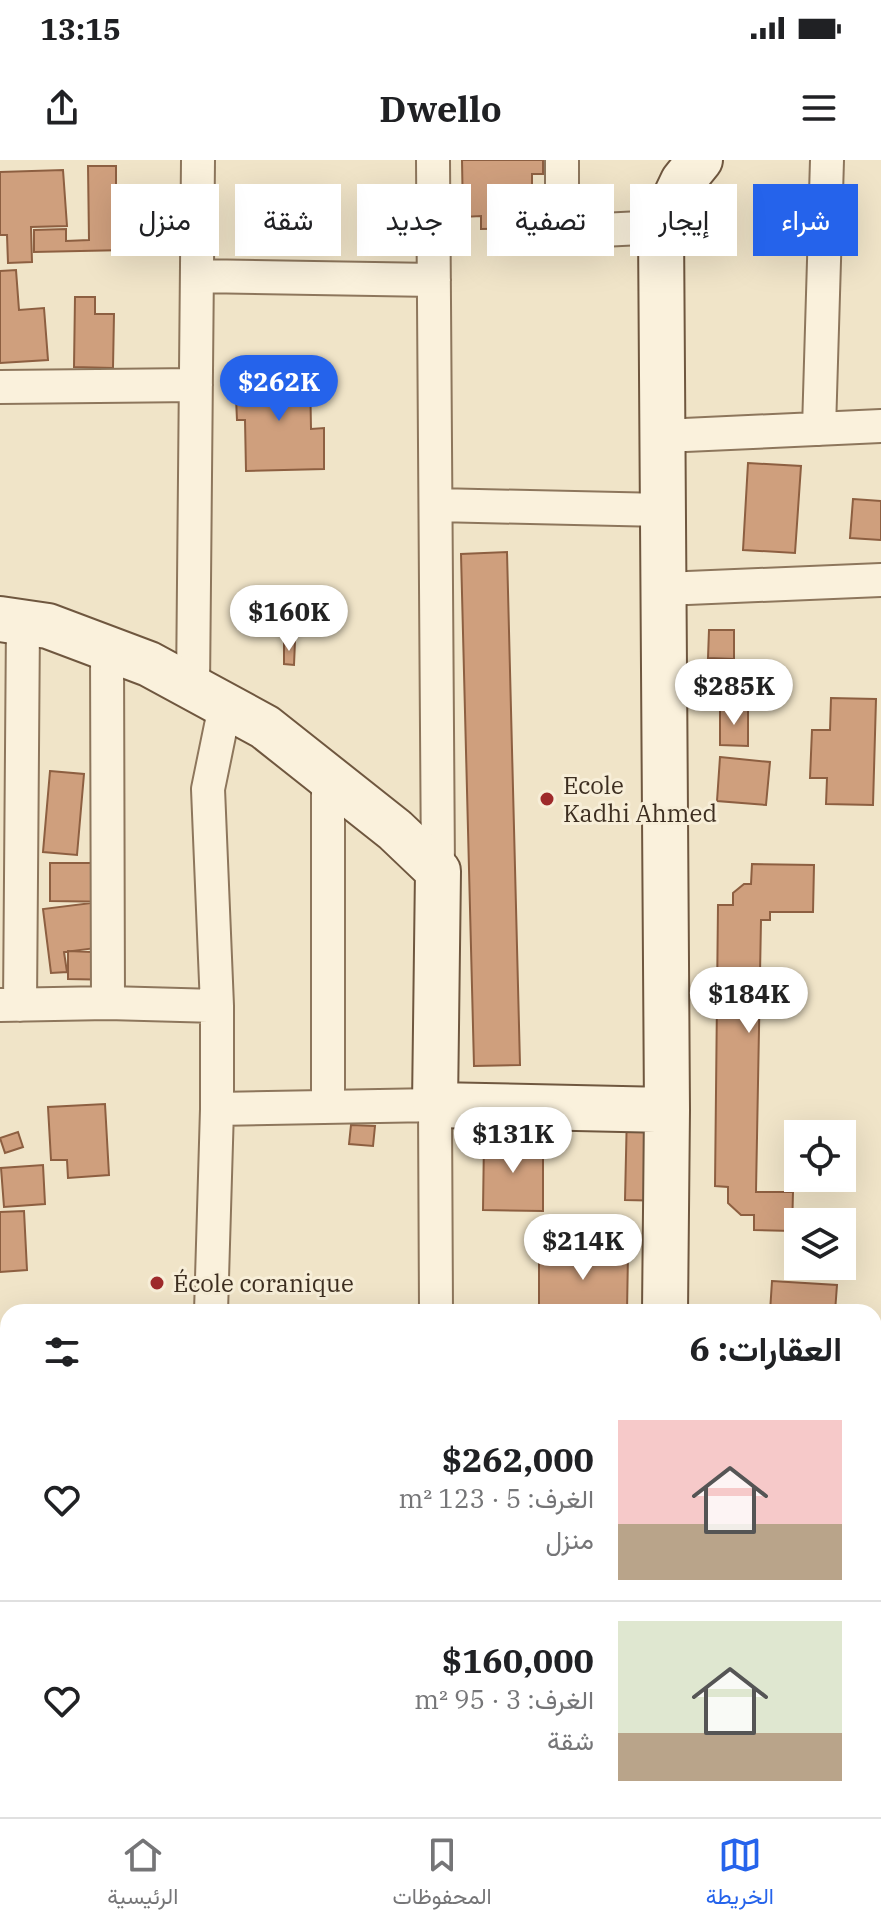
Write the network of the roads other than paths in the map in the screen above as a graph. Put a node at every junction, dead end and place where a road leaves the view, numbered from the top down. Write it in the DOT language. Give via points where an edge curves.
graph roads {
  1 [pos="198,160"];
  2 [pos="433,160"];
  3 [pos="562,160"];
  4 [pos="700,160"];
  5 [pos="827,160"];
  6 [pos="682,184"];
  7 [pos="630,229"];
  8 [pos="661,256"];
  9 [pos="197,276"];
  10 [pos="434,280"];
  11 [pos="196,385"];
  12 [pos="0,387"];
  13 [pos="881,426"];
  14 [pos="819,429"];
  15 [pos="663,436"];
  16 [pos="436,505"];
  17 [pos="663,510"];
  18 [pos="881,580"];
  19 [pos="664,589"];
  20 [pos="11,621"];
  21 [pos="107,648"];
  22 [pos="209,697"];
  23 [pos="328,777"];
  24 [pos="438,871"];
  25 [pos="108,1003"];
  26 [pos="10,1005"];
  27 [pos="217,1006"];
  28 [pos="435,1105"];
  29 [pos="328,1107"];
  30 [pos="217,1109"];
  31 [pos="667,1110"];
  32 [pos="211,1304"];
  33 [pos="436,1304"];
  34 [pos="665,1304"];
  1 -- 9 [label="street"];
  2 -- 10 [label="street"];
  3 -- 7 [label="street" via="562,232"];
  4 -- 6 [label="main road"];
  5 -- 14 [label="street"];
  8 -- 15 [label="main road"];
  9 -- 10 [label="street"];
  9 -- 11 [label="street"];
  10 -- 16 [label="street"];
  11 -- 12 [label="street"];
  11 -- 22 [label="street"];
  13 -- 14 [label="street"];
  14 -- 15 [label="street"];
  15 -- 17 [label="main road"];
  16 -- 17 [label="street"];
  16 -- 24 [label="street"];
  17 -- 19 [label="main road"];
  18 -- 19 [label="street"];
  19 -- 31 [label="main road"];
  20 -- 21 [label="main road" via="48,626"];
  20 -- 26 [label="street"];
  21 -- 22 [label="main road"];
  21 -- 25 [label="street"];
  22 -- 23 [label="main road" via="265,727"];
  22 -- 27 [label="street"];
  23 -- 24 [label="main road"];
  23 -- 29 [label="street"];
  24 -- 28 [label="main road"];
  25 -- 26 [label="street"];
  25 -- 27 [label="street"];
  27 -- 30 [label="street"];
  28 -- 29 [label="street"];
  28 -- 31 [label="main road"];
  28 -- 33 [label="street"];
  29 -- 30 [label="street"];
  30 -- 32 [label="street"];
  31 -- 34 [label="main road"];
}
